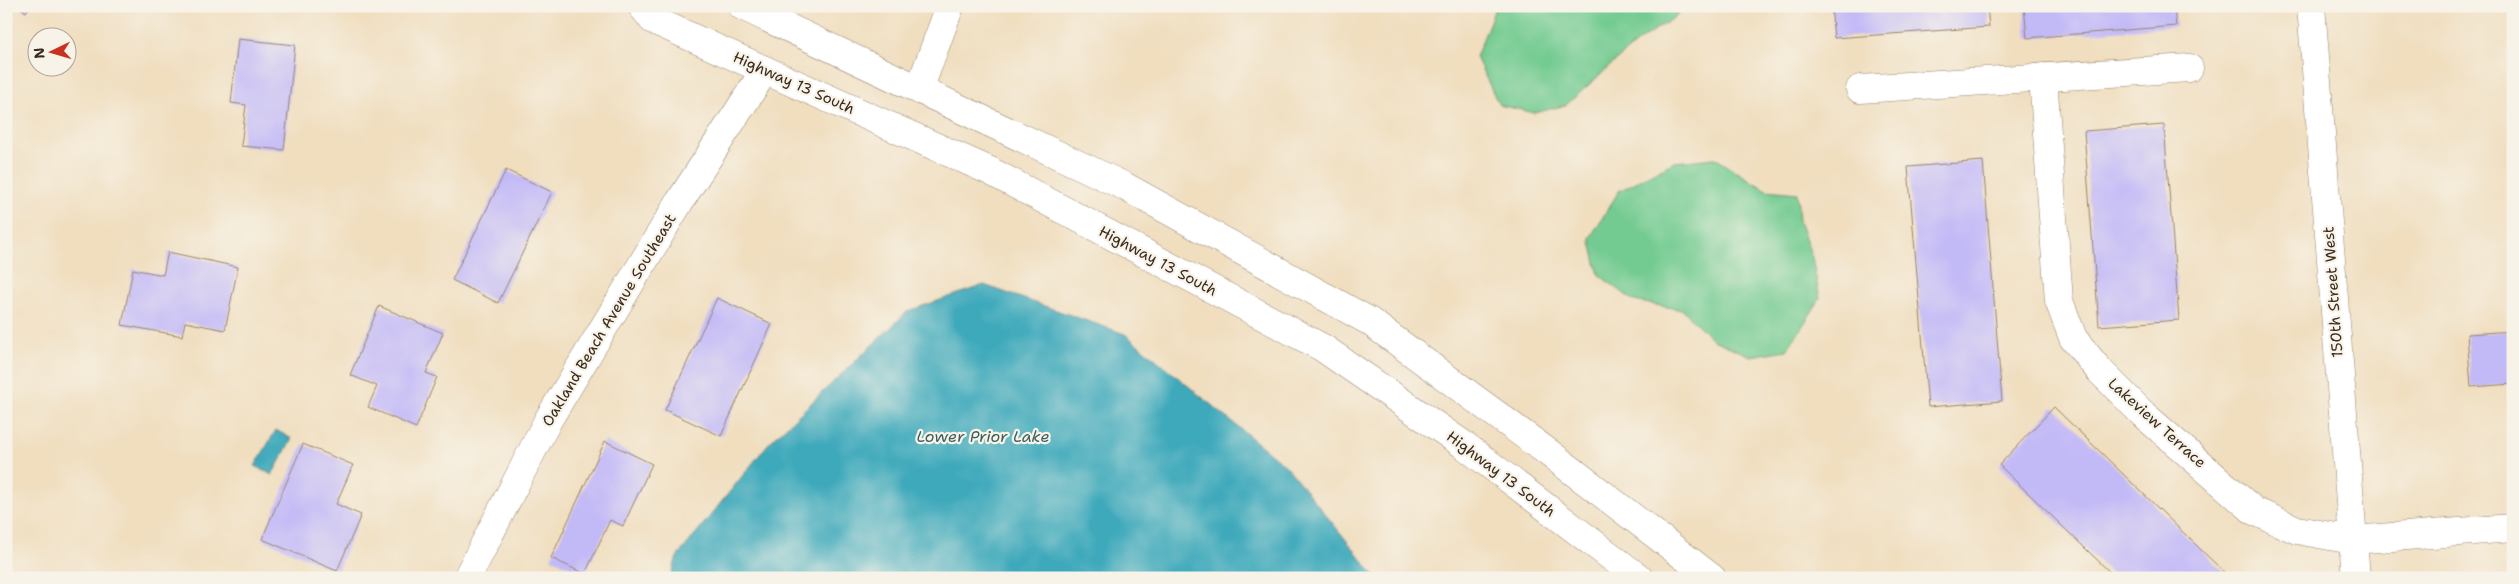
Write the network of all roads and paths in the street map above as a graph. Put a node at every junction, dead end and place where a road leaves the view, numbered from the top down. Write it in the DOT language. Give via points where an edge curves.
graph roads {
  1 [pos="642,6"];
  2 [pos="742,6"];
  3 [pos="950,6"];
  4 [pos="2311,6"];
  5 [pos="2189,68"];
  6 [pos="765,70"];
  7 [pos="2043,76"];
  8 [pos="1860,89"];
  9 [pos="919,90"];
  10 [pos="2513,528"];
  11 [pos="2352,540"];
  12 [pos="467,578"];
  13 [pos="1639,578"];
  14 [pos="1712,578"];
  15 [pos="2356,578"];
  1 -- 6 [label="street, Highway 13 South" via="653,20"];
  2 -- 9 [label="street"];
  3 -- 9 [label="street"];
  4 -- 11 [label="street, 150th Street West"];
  5 -- 7 [label="street"];
  6 -- 12 [label="street, Oakland Beach Avenue Southeast" via="680,201 548,420"];
  6 -- 13 [label="street, Highway 13 South" via="990,171 1323,348 1464,445"];
  7 -- 8 [label="street"];
  7 -- 11 [label="street, Lakeview Terrace" via="2059,302 2073,338 2099,370 2144,415 2254,511 2297,530"];
  9 -- 14 [label="street" via="1124,186 1369,321"];
  10 -- 11 [label="street, Lakeview Terrace"];
  11 -- 15 [label="street, 150th Street West"];
}
